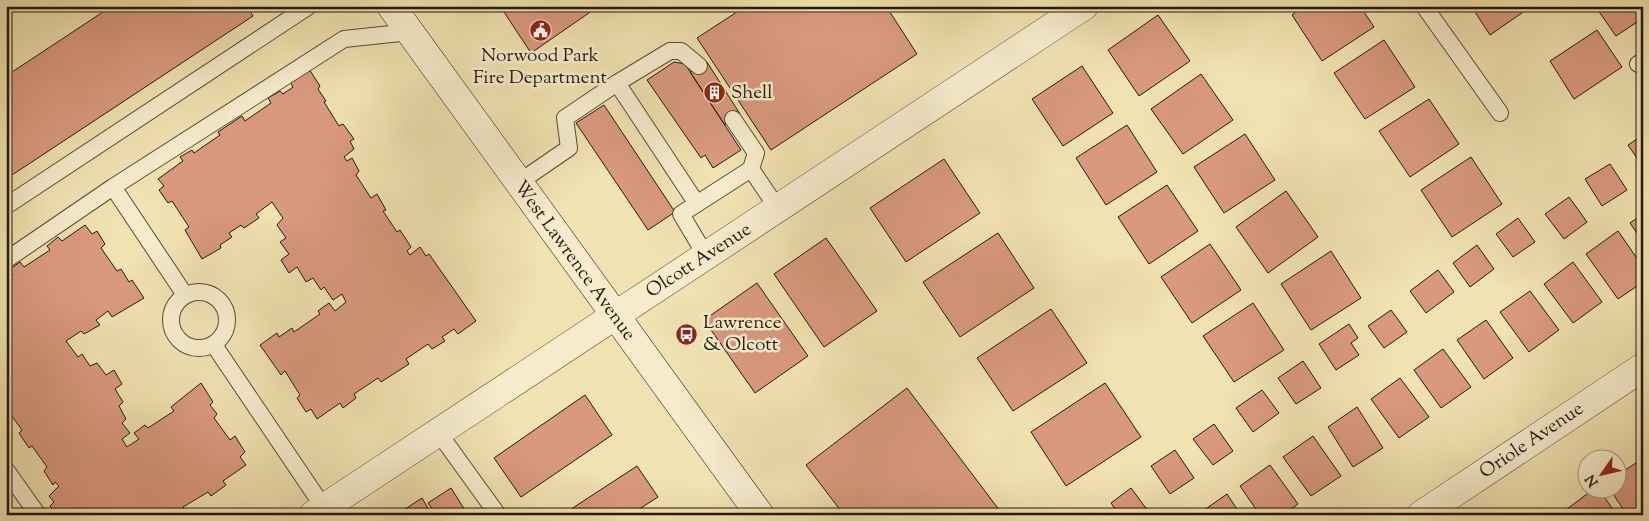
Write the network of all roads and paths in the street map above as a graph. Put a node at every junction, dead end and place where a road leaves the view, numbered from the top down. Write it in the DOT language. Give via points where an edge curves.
graph roads {
  1 [pos="309,6"];
  2 [pos="391,6"];
  3 [pos="1084,6"];
  4 [pos="1424,6"];
  5 [pos="410,32"];
  6 [pos="700,66"];
  7 [pos="617,83"];
  8 [pos="1500,113"];
  9 [pos="733,119"];
  10 [pos="751,169"];
  11 [pos="518,183"];
  12 [pos="113,187"];
  13 [pos="697,204"];
  14 [pos="6,206"];
  15 [pos="778,209"];
  16 [pos="706,256"];
  17 [pos="6,260"];
  18 [pos="185,295"];
  19 [pos="614,316"];
  20 [pos="214,344"];
  21 [pos="1643,367"];
  22 [pos="438,432"];
  23 [pos="6,470"];
  24 [pos="318,511"];
  25 [pos="38,515"];
  26 [pos="498,515"];
  27 [pos="760,515"];
  28 [pos="1421,515"];
  1 -- 14 [label="lane"];
  2 -- 5 [label="street, West Lawrence Avenue"];
  3 -- 15 [label="street, Olcott Avenue"];
  4 -- 8 [label="lane"];
  5 -- 11 [label="street, West Lawrence Avenue"];
  5 -- 12 [label="lane" via="344,38"];
  6 -- 7 [label="lane" via="681,51 670,51"];
  7 -- 11 [label="lane" via="565,118 568,148"];
  7 -- 13 [label="lane"];
  9 -- 10 [label="lane" via="756,153"];
  10 -- 13 [label="lane"];
  10 -- 15 [label="lane"];
  11 -- 19 [label="street, West Lawrence Avenue"];
  12 -- 17 [label="lane"];
  12 -- 18 [label="lane"];
  13 -- 16 [label="lane" via="681,214"];
  15 -- 16 [label="street, Olcott Avenue"];
  16 -- 19 [label="street, Olcott Avenue"];
  18 -- 20 [label="lane" via="204,292 213,295 226,310 226,330"];
  18 -- 20 [label="lane" via="178,301 170,318 174,335 180,342 197,349"];
  19 -- 22 [label="street, Olcott Avenue"];
  19 -- 27 [label="street, West Lawrence Avenue"];
  20 -- 24 [label="lane"];
  21 -- 28 [label="street, Oriole Avenue"];
  22 -- 24 [label="street, Olcott Avenue"];
  22 -- 26 [label="lane"];
  23 -- 25 [label="lane"];
}
